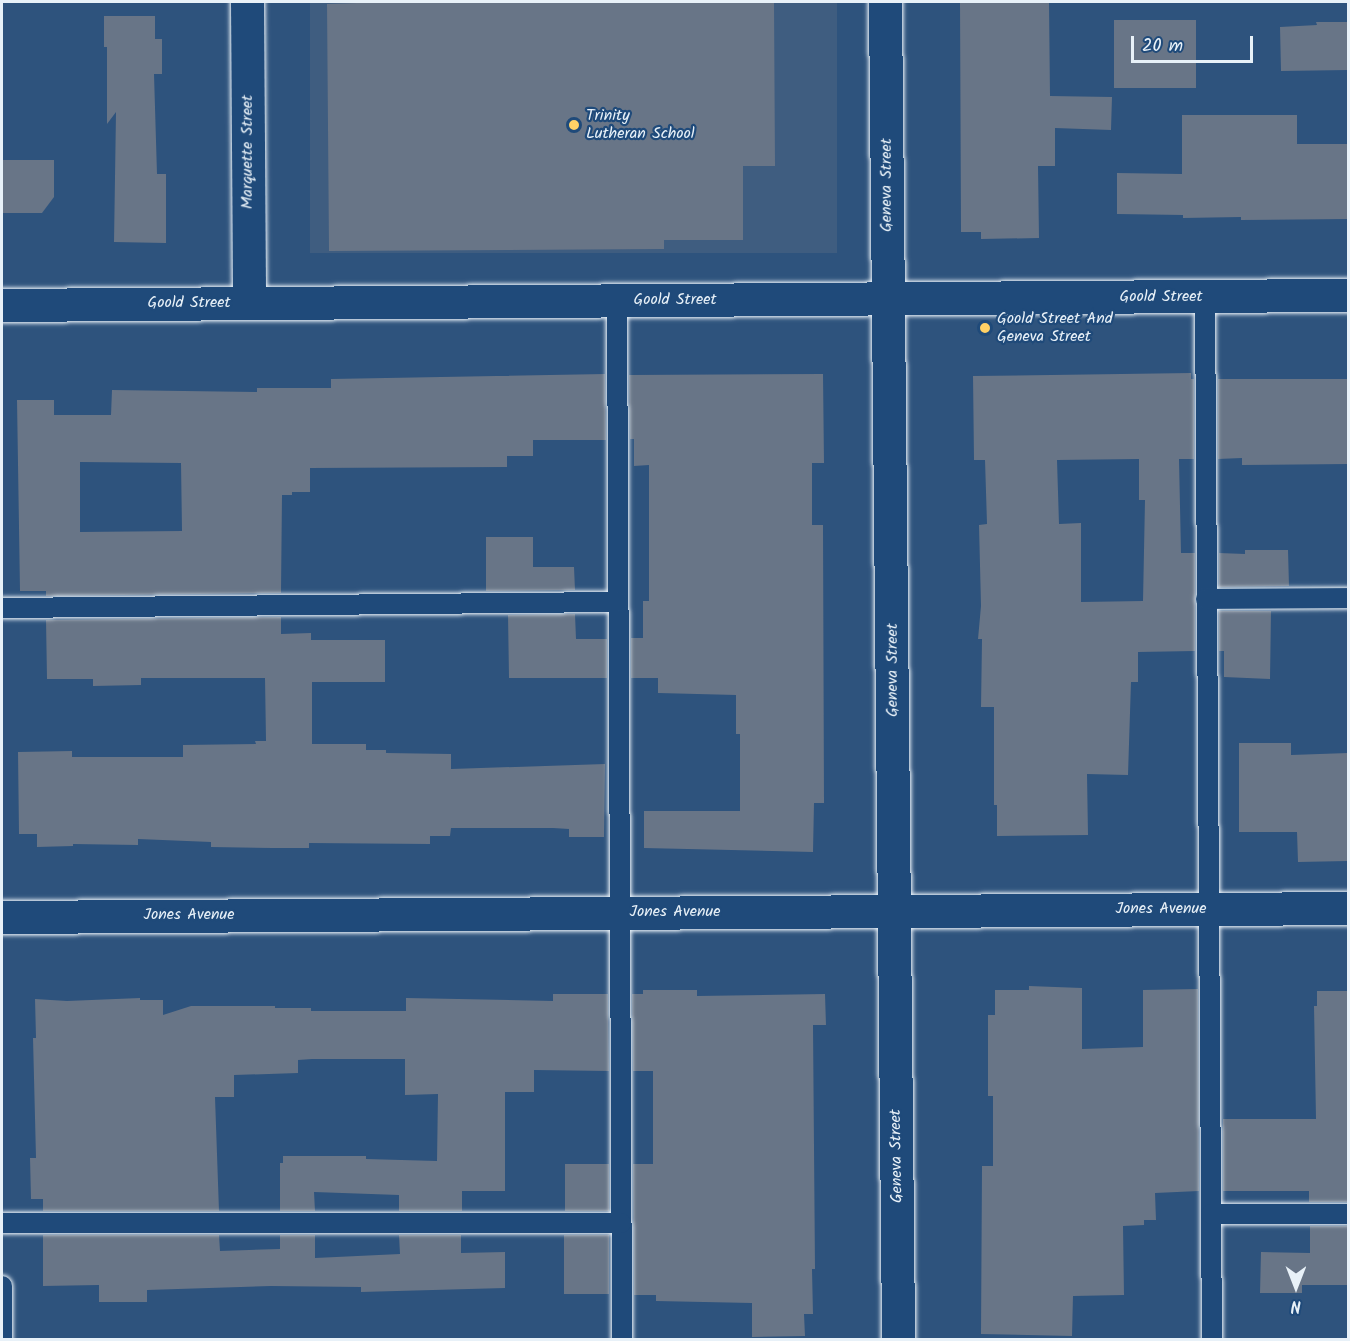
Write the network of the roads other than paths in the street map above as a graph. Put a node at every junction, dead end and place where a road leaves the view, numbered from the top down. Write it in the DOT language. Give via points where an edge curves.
graph roads {
  1 [pos="247,2"];
  2 [pos="885,2"];
  3 [pos="1348,295"];
  4 [pos="1205,296"];
  5 [pos="890,298"];
  6 [pos="616,300"];
  7 [pos="249,303"];
  8 [pos="2,304"];
  9 [pos="1348,598"];
  10 [pos="1206,599"];
  11 [pos="618,602"];
  12 [pos="2,608"];
  13 [pos="1348,908"];
  14 [pos="1208,909"];
  15 [pos="895,911"];
  16 [pos="621,913"];
  17 [pos="2,917"];
  18 [pos="1211,1214"];
  19 [pos="1348,1214"];
  20 [pos="2,1223"];
  21 [pos="621,1223"];
  22 [pos="2,1286"];
  23 [pos="2,1340"];
  24 [pos="622,1340"];
  25 [pos="898,1340"];
  26 [pos="1212,1340"];
  1 -- 7 [label="street, Marquette Street"];
  2 -- 5 [label="street, Geneva Street"];
  3 -- 4 [label="street, Goold Street"];
  4 -- 5 [label="street, Goold Street"];
  4 -- 10 [label="lane"];
  5 -- 6 [label="street, Goold Street"];
  5 -- 15 [label="street, Geneva Street"];
  6 -- 7 [label="street, Goold Street"];
  6 -- 11 [label="lane"];
  7 -- 8 [label="street, Goold Street"];
  9 -- 10 [label="lane"];
  10 -- 14 [label="lane"];
  11 -- 12 [label="lane"];
  11 -- 16 [label="lane"];
  13 -- 14 [label="street, Jones Avenue"];
  14 -- 15 [label="street, Jones Avenue"];
  14 -- 18 [label="lane"];
  15 -- 16 [label="street, Jones Avenue"];
  15 -- 25 [label="street, Geneva Street"];
  16 -- 17 [label="street, Jones Avenue"];
  16 -- 21 [label="lane"];
  18 -- 19 [label="lane"];
  18 -- 26 [label="lane"];
  20 -- 21 [label="lane"];
  21 -- 24 [label="lane"];
  22 -- 23 [label="lane"];
}
